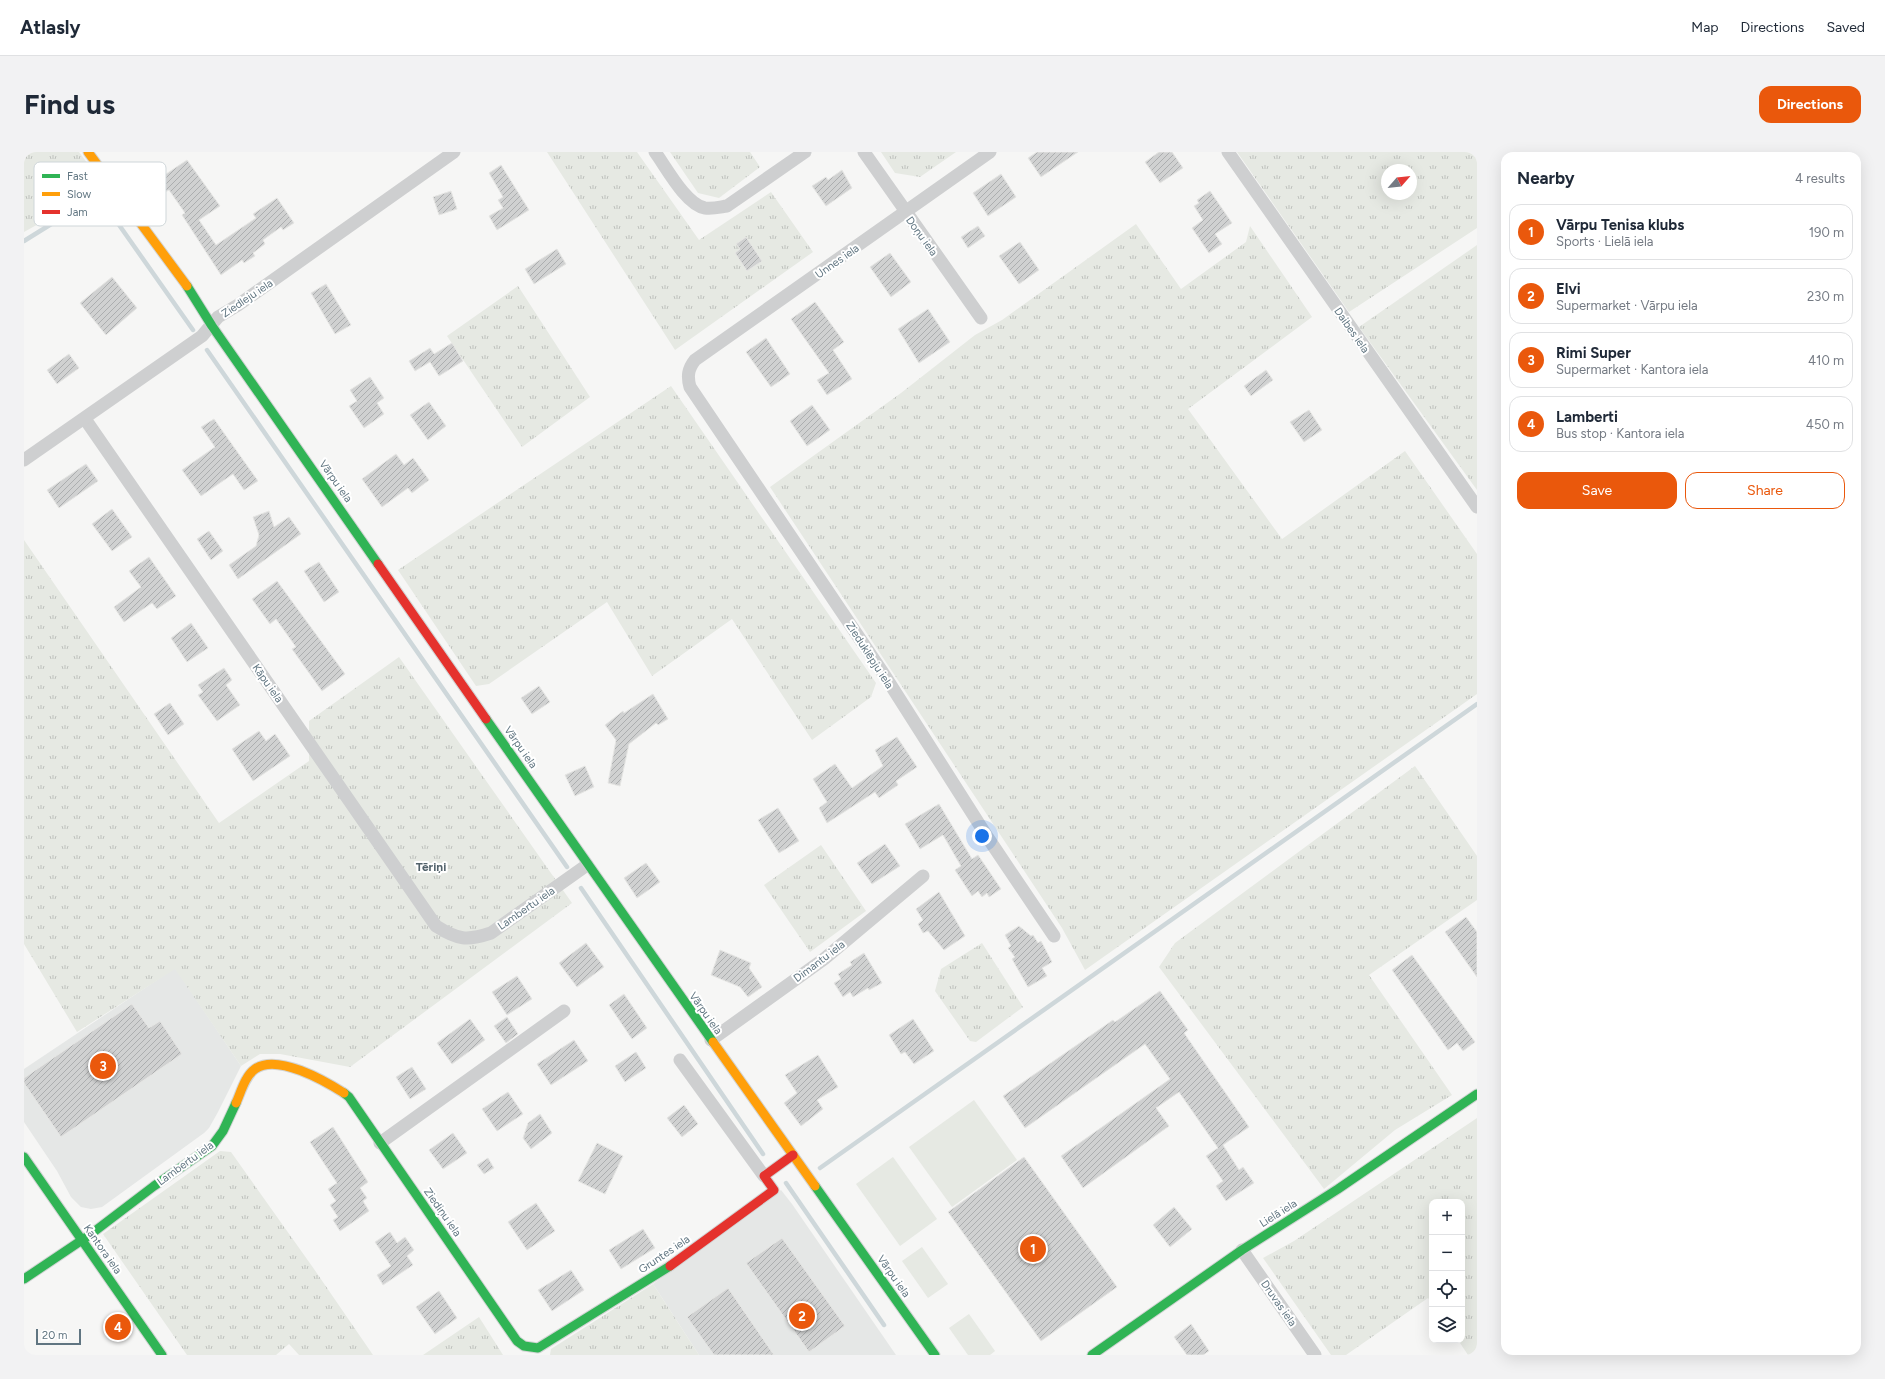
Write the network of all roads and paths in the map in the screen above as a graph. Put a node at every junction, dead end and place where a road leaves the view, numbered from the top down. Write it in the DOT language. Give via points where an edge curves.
graph roads {
  1 [pos="88,152"];
  2 [pos="454,152"];
  3 [pos="655,152"];
  4 [pos="805,152"];
  5 [pos="864,152"];
  6 [pos="990,152"];
  7 [pos="1228,152"];
  8 [pos="96,162"];
  9 [pos="905,213"];
  10 [pos="144,226"];
  11 [pos="981,318"];
  12 [pos="212,326"];
  13 [pos="688,373"];
  14 [pos="85,419"];
  15 [pos="24,460"];
  16 [pos="1477,507"];
  17 [pos="587,865"];
  18 [pos="923,876"];
  19 [pos="1054,936"];
  20 [pos="460,938"];
  21 [pos="564,1011"];
  22 [pos="710,1040"];
  23 [pos="680,1060"];
  24 [pos="1477,1094"];
  25 [pos="349,1097"];
  26 [pos="380,1143"];
  27 [pos="793,1155"];
  28 [pos="24,1157"];
  29 [pos="764,1176"];
  30 [pos="82,1240"];
  31 [pos="1242,1250"];
  32 [pos="24,1279"];
  33 [pos="517,1341"];
  34 [pos="540,1352"];
  35 [pos="162,1355"];
  36 [pos="935,1355"];
  37 [pos="1092,1355"];
  38 [pos="1315,1355"];
  1 -- 8 [label="street, Vārpu iela"];
  2 -- 12 [label="street, Ziedleju iela" via="238,306 218,317"];
  3 -- 4 [label="street" via="685,195 704,208 727,206"];
  5 -- 9 [label="street, Doņu iela"];
  6 -- 9 [label="street, Unnes iela"];
  7 -- 16 [label="street, Daibes iela"];
  9 -- 11 [label="street, Doņu iela"];
  9 -- 13 [label="street, Unnes iela" via="695,360"];
  10 -- 12 [label="street, Vārpu iela" via="181,276"];
  12 -- 14 [label="street, Ziedleju iela" via="202,336"];
  12 -- 17 [label="street, Vārpu iela"];
  13 -- 19 [label="street, Zieduklēpju iela" via="690,387 885,676"];
  14 -- 15 [label="street, Ziedleju iela"];
  14 -- 20 [label="street, Kāpu iela" via="436,926"];
  17 -- 20 [label="street, Lambertu iela" via="491,933 473,939"];
  17 -- 22 [label="street, Vārpu iela"];
  18 -- 22 [label="street, Dimantu iela" via="824,958"];
  21 -- 26 [label="street"];
  22 -- 27 [label="street, Vārpu iela"];
  23 -- 29 [label="street"];
  24 -- 31 [label="street, Lielā iela" via="1338,1189"];
  25 -- 26 [label="street, Ziediņu iela"];
  25 -- 30 [label="street, Lambertu iela" via="307,1072 271,1064 256,1068 248,1076 223,1131 212,1146"];
  26 -- 33 [label="street, Ziediņu iela"];
  27 -- 29 [label="street"];
  27 -- 36 [label="street, Vārpu iela"];
  28 -- 30 [label="street, Kantora iela"];
  29 -- 34 [label="street, Gruntes iela" via="774,1190 678,1261"];
  30 -- 32 [label="street, Lambertu iela"];
  30 -- 35 [label="street, Kantora iela"];
  31 -- 37 [label="street, Lielā iela"];
  31 -- 38 [label="street, Druvas iela"];
  33 -- 34 [label="street, Gruntes iela"];
}
